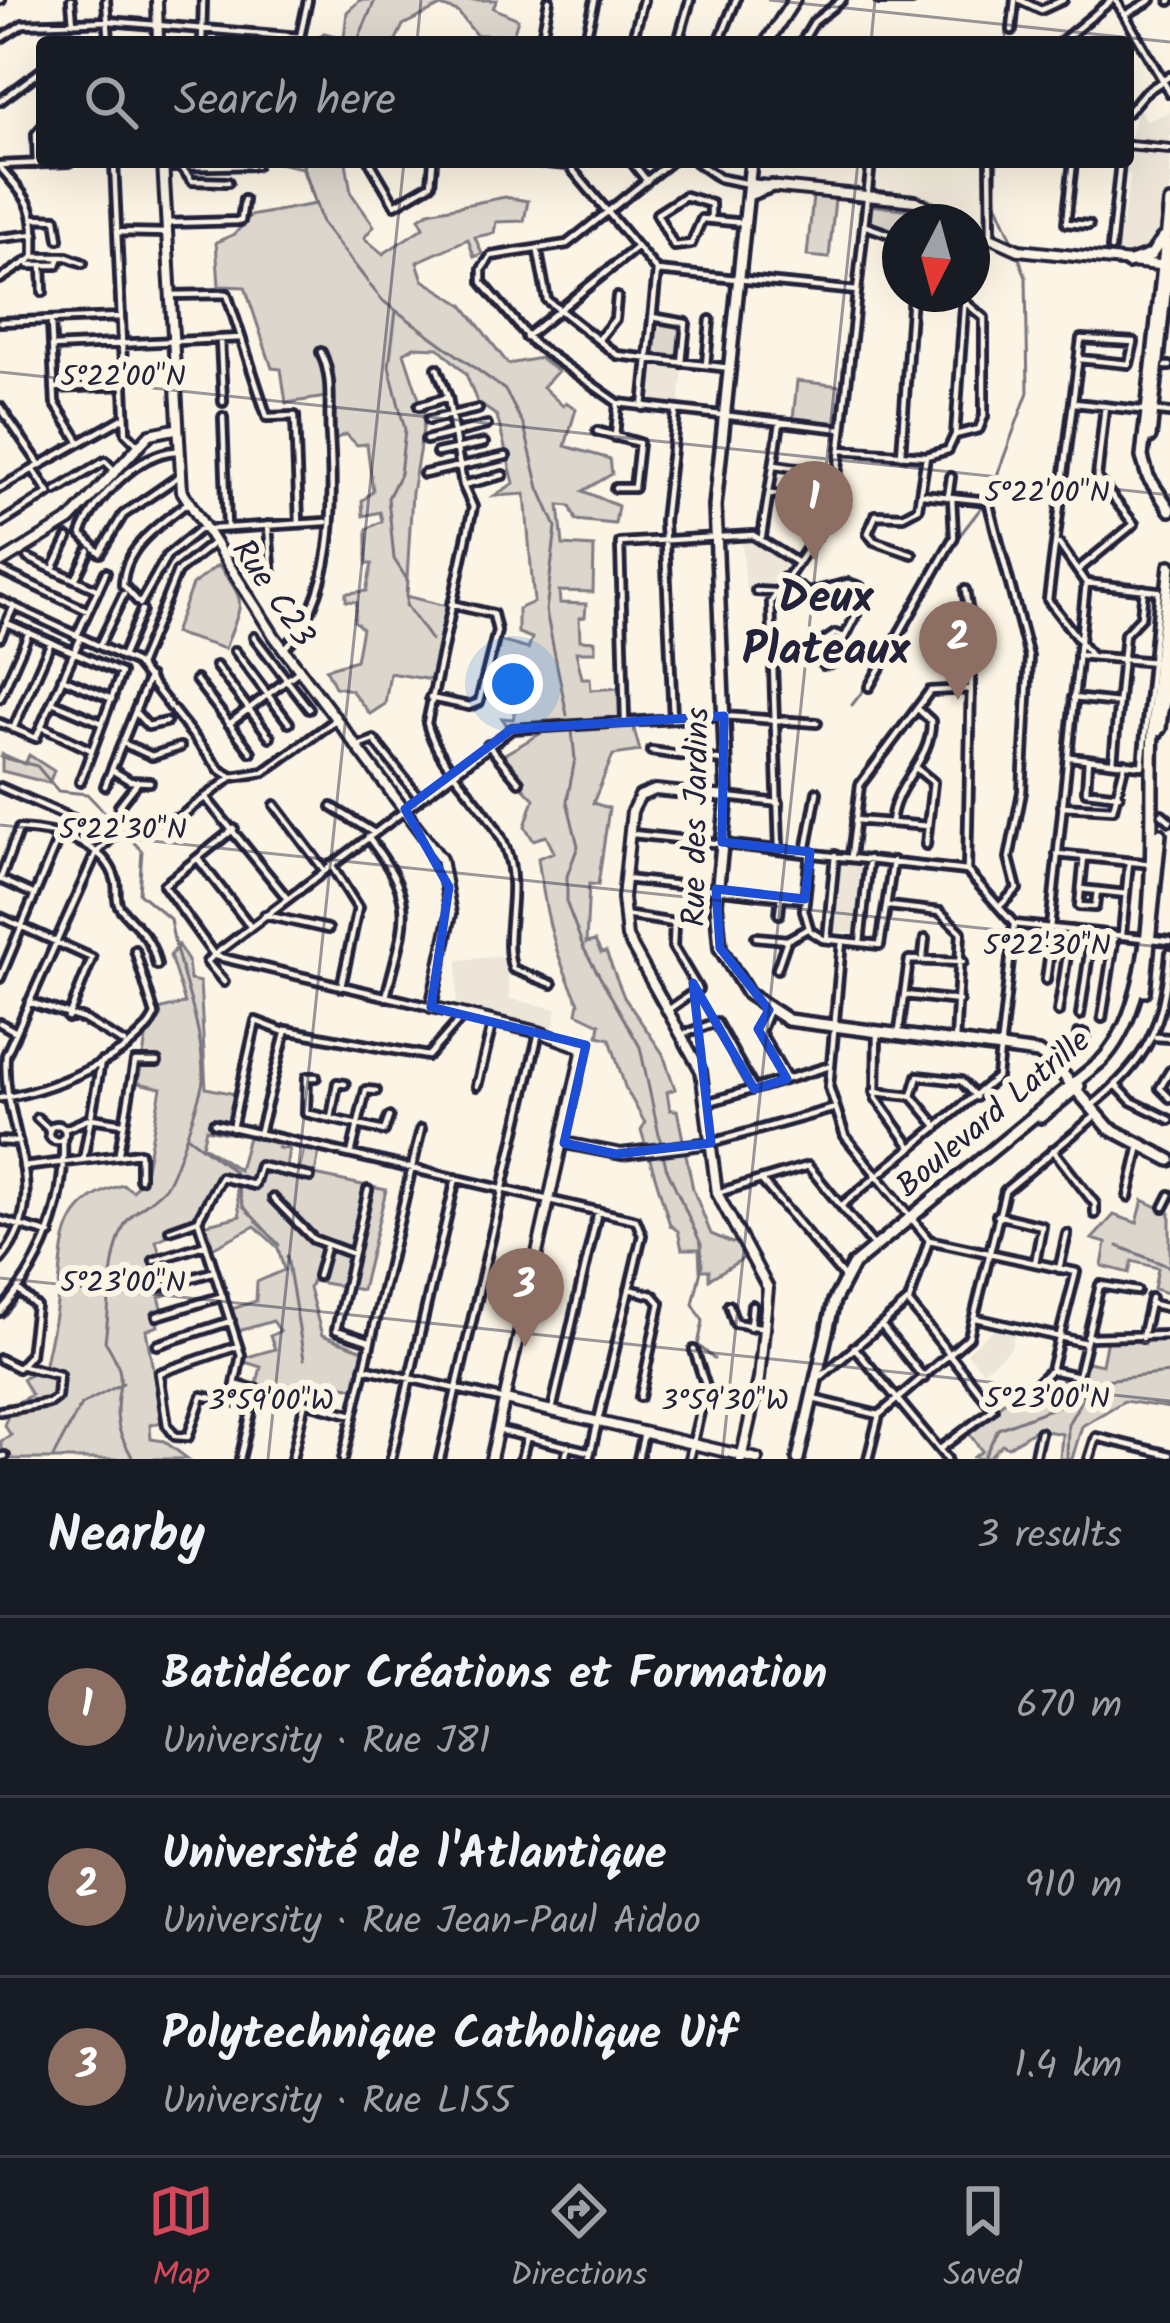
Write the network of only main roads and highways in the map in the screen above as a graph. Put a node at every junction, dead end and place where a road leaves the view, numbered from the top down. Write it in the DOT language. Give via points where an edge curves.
graph roads {
  1 [pos="794,0"];
  2 [pos="771,36"];
  3 [pos="751,168"];
  4 [pos="752,168"];
  5 [pos="749,190"];
  6 [pos="1170,203"];
  7 [pos="1165,234"];
  8 [pos="1170,246"];
  9 [pos="1128,262"];
  10 [pos="1149,265"];
  11 [pos="1165,266"];
  12 [pos="1160,281"];
  13 [pos="1163,316"];
  14 [pos="1150,411"];
  15 [pos="1170,497"];
  16 [pos="1170,510"];
  17 [pos="1170,566"];
  18 [pos="1166,594"];
  19 [pos="1170,629"];
  20 [pos="1160,668"];
  21 [pos="1167,820"];
  22 [pos="1154,864"];
  23 [pos="1073,1086"];
  24 [pos="1170,1160"];
  25 [pos="911,1218"];
  26 [pos="800,1459"];
  1 -- 2 [label="main road"];
  3 -- 5 [label="main road, Rue des Jardins"];
  4 -- 5 [label="main road" via="772,185"];
  5 -- 23 [label="main road, Rue des Jardins" via="716,536 727,797 716,927 724,958 769,1010 833,1030 1038,1053"];
  6 -- 7 [label="main road"];
  7 -- 9 [label="main road" via="1151,255"];
  7 -- 11 [label="main road"];
  8 -- 11 [label="main road"];
  10 -- 12 [label="main road"];
  11 -- 12 [label="main road"];
  11 -- 13 [label="main road"];
  12 -- 13 [label="main road"];
  13 -- 14 [label="main road"];
  14 -- 15 [label="main road" via="1149,462"];
  14 -- 16 [label="main road" via="1145,470"];
  17 -- 18 [label="main road, Boulevard Latrille"];
  18 -- 20 [label="main road, Boulevard Latrille"];
  19 -- 20 [label="main road, Boulevard Latrille"];
  20 -- 21 [label="main road, Boulevard Latrille"];
  20 -- 22 [label="main road, Boulevard Latrille" via="1148,766"];
  21 -- 22 [label="main road, Boulevard Latrille"];
  22 -- 23 [label="main road, Boulevard Latrille" via="1136,1000 1109,1052"];
  23 -- 24 [label="main road" via="1093,1111"];
  23 -- 25 [label="main road, Boulevard Latrille"];
  25 -- 26 [label="main road, Boulevard Latrille" via="849,1281"];
  25 -- 26 [label="main road, Boulevard Latrille" via="844,1277"];
}
